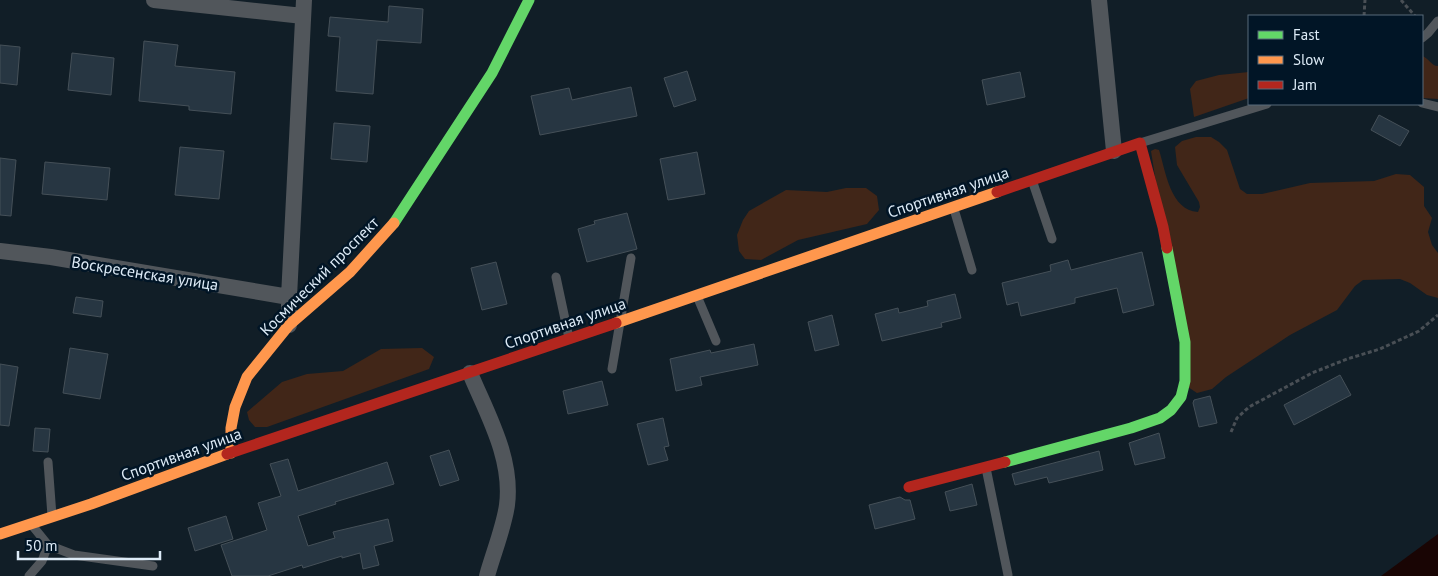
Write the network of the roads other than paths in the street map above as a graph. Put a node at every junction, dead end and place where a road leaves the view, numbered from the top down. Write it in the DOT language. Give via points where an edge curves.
graph roads {
  1 [pos="154,0"];
  2 [pos="529,0"];
  3 [pos="1100,0"];
  4 [pos="304,8"];
  5 [pos="1438,21"];
  6 [pos="1423,37"];
  7 [pos="1423,103"];
  8 [pos="1265,105"];
  9 [pos="1438,107"];
  10 [pos="1140,143"];
  11 [pos="1114,152"];
  12 [pos="1032,180"];
  13 [pos="954,206"];
  14 [pos="1052,239"];
  15 [pos="0,251"];
  16 [pos="631,258"];
  17 [pos="972,270"];
  18 [pos="556,277"];
  19 [pos="697,296"];
  20 [pos="289,297"];
  21 [pos="620,322"];
  22 [pos="289,325"];
  23 [pos="569,339"];
  24 [pos="716,342"];
  25 [pos="612,369"];
  26 [pos="470,373"];
  27 [pos="231,452"];
  28 [pos="48,462"];
  29 [pos="986,467"];
  30 [pos="909,487"];
  31 [pos="52,517"];
  32 [pos="31,524"];
  33 [pos="0,534"];
  34 [pos="48,544"];
  35 [pos="153,566"];
  36 [pos="1008,575"];
  37 [pos="29,576"];
  38 [pos="487,576"];
  1 -- 4 [label="street"];
  2 -- 22 [label="street, Космический проспект" via="492,73 394,224 350,272"];
  3 -- 11 [label="street"];
  4 -- 20 [label="street"];
  5 -- 6 [label="lane"];
  7 -- 9 [label="lane"];
  8 -- 10 [label="lane"];
  10 -- 11 [label="street, Спортивная улица"];
  10 -- 29 [label="street" via="1164,227 1185,342 1185,380 1181,397 1160,418"];
  11 -- 12 [label="street, Спортивная улица"];
  12 -- 13 [label="street, Спортивная улица"];
  12 -- 14 [label="lane"];
  13 -- 17 [label="lane"];
  13 -- 19 [label="street, Спортивная улица"];
  15 -- 20 [label="street, Воскресенская улица"];
  16 -- 21 [label="lane"];
  18 -- 23 [label="lane"];
  19 -- 21 [label="street, Спортивная улица"];
  19 -- 24 [label="lane"];
  20 -- 22 [label="street"];
  21 -- 23 [label="street, Спортивная улица"];
  21 -- 25 [label="lane"];
  22 -- 27 [label="street, Космический проспект" via="247,377 235,407"];
  23 -- 26 [label="street, Спортивная улица"];
  26 -- 27 [label="street, Спортивная улица"];
  26 -- 38 [label="street" via="497,436 508,487"];
  27 -- 31 [label="street, Спортивная улица"];
  28 -- 31 [label="lane"];
  29 -- 30 [label="street"];
  29 -- 36 [label="lane"];
  31 -- 32 [label="street, Спортивная улица"];
  32 -- 33 [label="street, Спортивная улица"];
  32 -- 34 [label="lane"];
  34 -- 35 [label="lane" via="74,555"];
  34 -- 37 [label="lane" via="42,561"];
}
